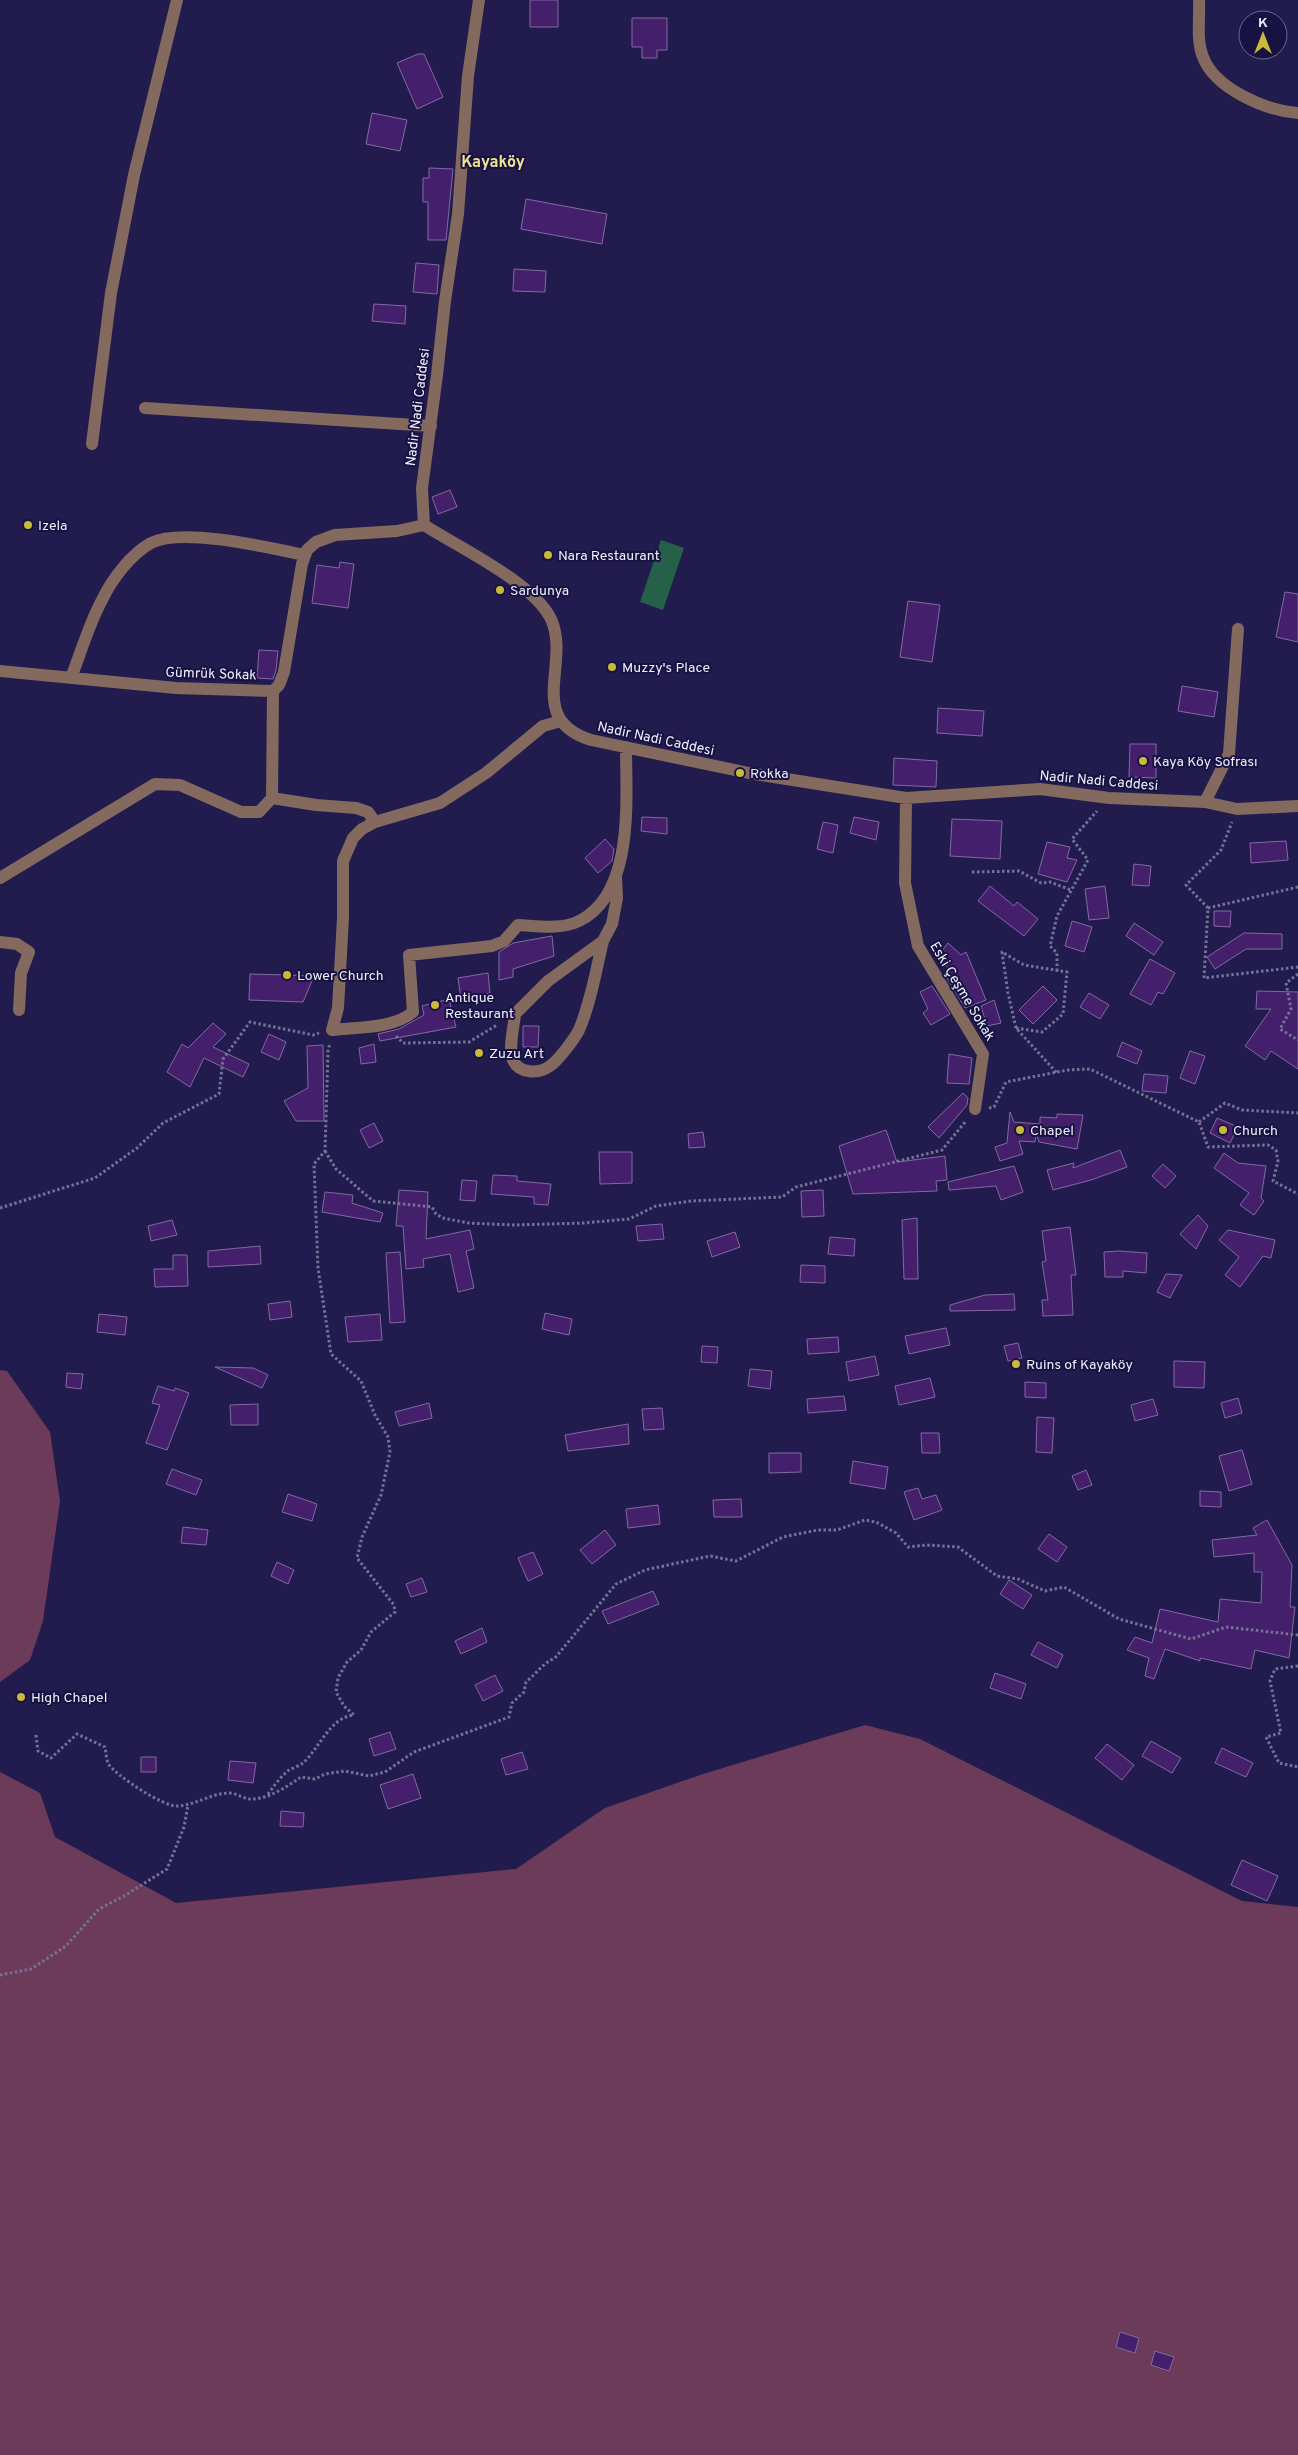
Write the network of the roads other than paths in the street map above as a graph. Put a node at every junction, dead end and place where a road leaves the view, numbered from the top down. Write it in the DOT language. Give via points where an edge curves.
graph roads {
  1 [pos="177,0"];
  2 [pos="479,0"];
  3 [pos="1199,0"];
  4 [pos="1298,113"];
  5 [pos="145,408"];
  6 [pos="430,426"];
  7 [pos="92,444"];
  8 [pos="424,525"];
  9 [pos="305,555"];
  10 [pos="1238,629"];
  11 [pos="0,671"];
  12 [pos="71,678"];
  13 [pos="273,691"];
  14 [pos="561,721"];
  15 [pos="626,748"];
  16 [pos="272,798"];
  17 [pos="906,798"];
  18 [pos="1205,802"];
  19 [pos="1298,806"];
  20 [pos="375,822"];
  21 [pos="0,878"];
  22 [pos="616,878"];
  23 [pos="602,940"];
  24 [pos="0,942"];
  25 [pos="19,1010"];
  26 [pos="975,1109"];
  1 -- 7 [label="street" via="134,176 111,293"];
  2 -- 6 [label="street, Nadir Nadi Caddesi" via="468,76 458,214"];
  3 -- 4 [label="street" via="1199,38 1203,58 1213,71 1228,88 1258,104"];
  5 -- 6 [label="street"];
  6 -- 8 [label="street, Nadir Nadi Caddesi" via="422,488"];
  8 -- 9 [label="street" via="397,531 335,535 316,542"];
  8 -- 14 [label="street" via="499,571 544,608 555,631 553,691"];
  9 -- 12 [label="street" via="216,540 176,537 153,542 119,572 102,599"];
  9 -- 13 [label="street, Gümrük Sokak" via="284,672"];
  10 -- 18 [label="street" via="1229,754"];
  11 -- 12 [label="street, Gümrük Sokak"];
  12 -- 13 [label="street, Gümrük Sokak" via="176,688"];
  13 -- 16 [label="street"];
  14 -- 15 [label="street, Nadir Nadi Caddesi" via="581,737"];
  14 -- 20 [label="street" via="543,726 486,773 440,803"];
  15 -- 17 [label="street, Nadir Nadi Caddesi" via="749,773"];
  15 -- 22 [label="street" via="626,837"];
  16 -- 20 [label="street" via="356,808 368,812"];
  16 -- 21 [label="street" via="259,812 241,812 180,785 155,784"];
  17 -- 18 [label="street, Nadir Nadi Caddesi" via="1040,789 1108,798"];
  17 -- 26 [label="street, Eski Çeşme Sokak" via="905,883 918,946 983,1054"];
  18 -- 19 [label="street, Nadir Nadi Caddesi" via="1237,809"];
  20 -- 22 [label="street" via="353,838 343,861 338,1008 332,1030 383,1024 413,1012 409,955 492,946 504,941 518,926 562,927 579,921 593,912"];
  22 -- 23 [label="street" via="617,898 612,924"];
  23 -- 23 [label="street" via="548,981 515,1014 512,1059 517,1066 525,1071 551,1066 578,1032 594,982"];
  24 -- 25 [label="street" via="17,944 29,952 21,973"];
}
